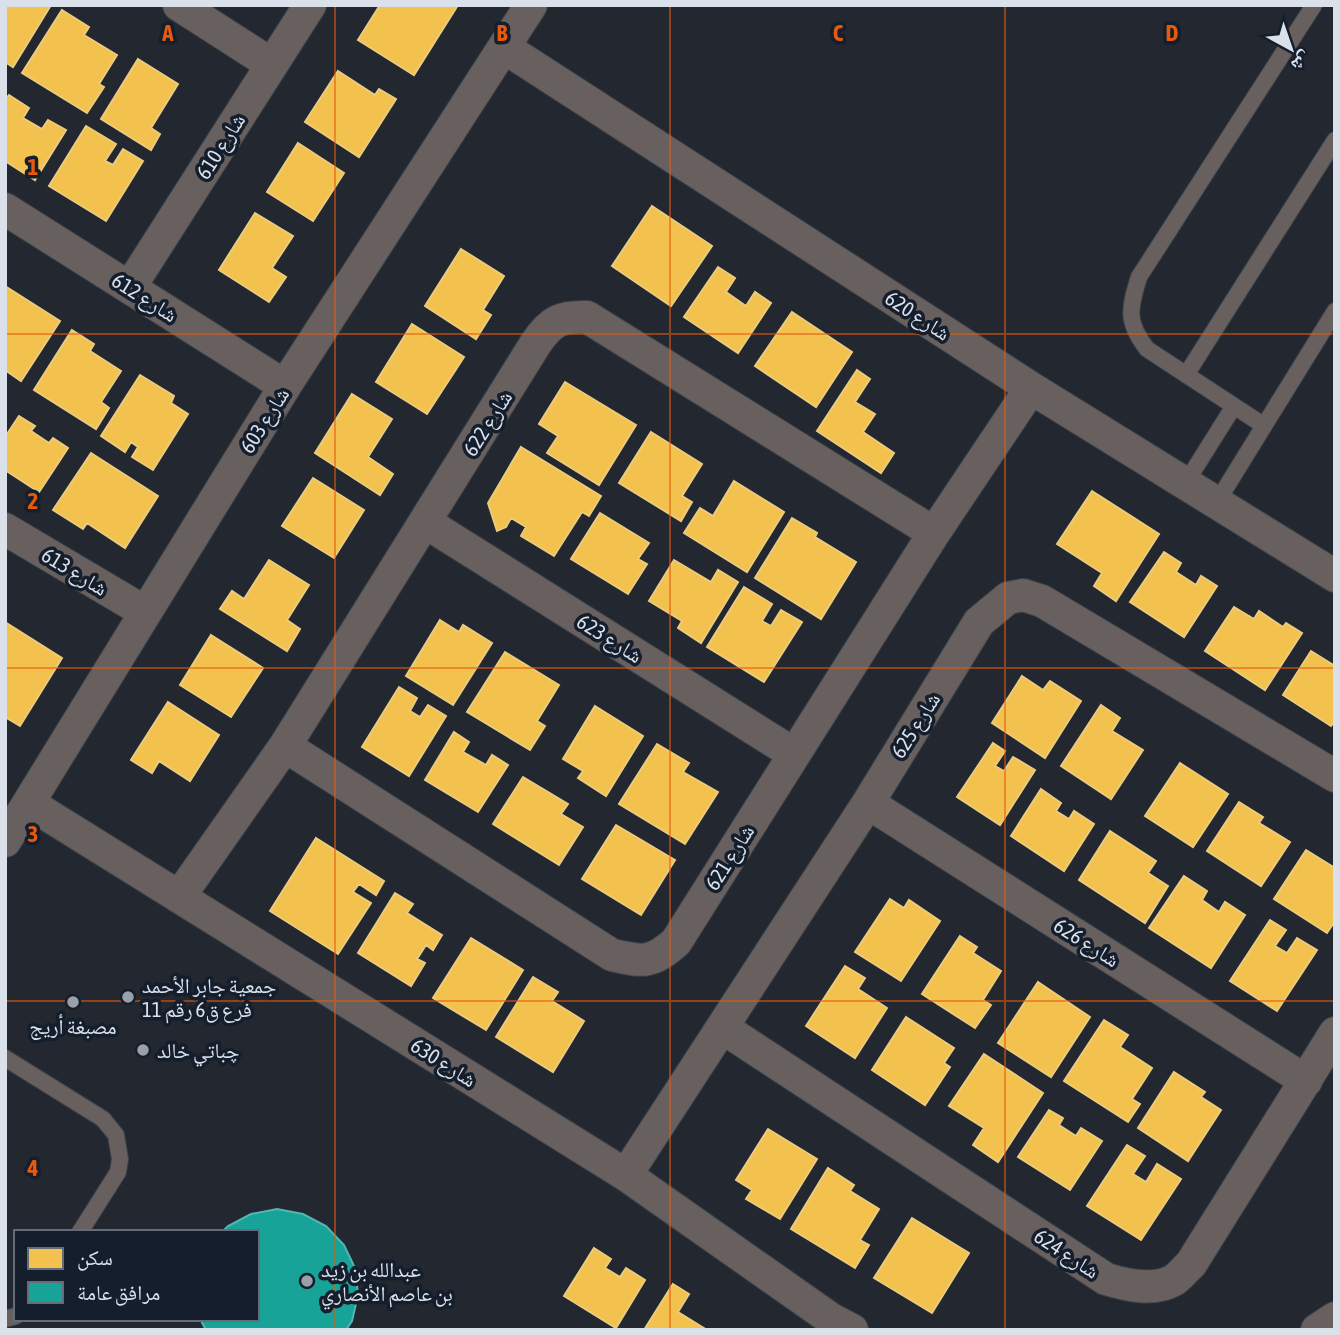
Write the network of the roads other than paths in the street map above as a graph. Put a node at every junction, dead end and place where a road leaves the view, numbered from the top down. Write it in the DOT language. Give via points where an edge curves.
graph roads {
  1 [pos="179,5"];
  2 [pos="310,5"];
  3 [pos="531,5"];
  4 [pos="1314,5"];
  5 [pos="505,48"];
  6 [pos="271,64"];
  7 [pos="1335,139"];
  8 [pos="5,209"];
  9 [pos="130,287"];
  10 [pos="1335,311"];
  11 [pos="1186,374"];
  12 [pos="285,386"];
  13 [pos="1031,388"];
  14 [pos="1234,406"];
  15 [pos="1263,425"];
  16 [pos="1185,484"];
  17 [pos="1217,502"];
  18 [pos="425,522"];
  19 [pos="5,529"];
  20 [pos="934,533"];
  21 [pos="1335,576"];
  22 [pos="145,612"];
  23 [pos="285,746"];
  24 [pos="794,754"];
  25 [pos="1335,776"];
  26 [pos="30,803"];
  27 [pos="868,803"];
  28 [pos="5,841"];
  29 [pos="180,897"];
  30 [pos="723,1028"];
  31 [pos="1335,1033"];
  32 [pos="5,1058"];
  33 [pos="1306,1081"];
  34 [pos="626,1175"];
  35 [pos="81,1230"];
  36 [pos="1335,1318"];
  37 [pos="835,1326"];
  38 [pos="1317,1330"];
  1 -- 6 [label="street"];
  2 -- 6 [label="street, شارع 610"];
  3 -- 5 [label="street, شارع 603"];
  4 -- 11 [label="lane" via="1139,277 1129,313 1135,334 1147,349"];
  5 -- 12 [label="street, شارع 603"];
  5 -- 13 [label="street, شارع 620"];
  6 -- 9 [label="street, شارع 610"];
  7 -- 11 [label="lane"];
  8 -- 9 [label="street, شارع 612"];
  9 -- 12 [label="street, شارع 612"];
  10 -- 15 [label="lane"];
  11 -- 14 [label="lane"];
  12 -- 22 [label="street, شارع 603"];
  13 -- 16 [label="street, شارع 620"];
  13 -- 20 [label="street, شارع 621"];
  14 -- 15 [label="lane"];
  14 -- 16 [label="lane"];
  15 -- 17 [label="lane"];
  16 -- 17 [label="street, شارع 620"];
  17 -- 21 [label="street, شارع 620"];
  18 -- 20 [label="street, شارع 622" via="548,326 587,317"];
  18 -- 23 [label="street, شارع 622"];
  18 -- 24 [label="street, شارع 623"];
  19 -- 22 [label="street, شارع 613"];
  20 -- 24 [label="street, شارع 621"];
  22 -- 26 [label="street, شارع 603"];
  23 -- 24 [label="street, شارع 621" via="612,955 645,961 660,956 676,942"];
  23 -- 29 [label="street, شارع 622"];
  25 -- 27 [label="street, شارع 625" via="1041,601 1023,595 1007,598 979,622"];
  26 -- 28 [label="street, شارع 603"];
  26 -- 29 [label="street, شارع 630"];
  27 -- 30 [label="street, شارع 625"];
  27 -- 33 [label="street, شارع 626"];
  29 -- 34 [label="street, شارع 630"];
  30 -- 33 [label="street, شارع 624" via="1106,1279 1129,1286 1172,1281 1191,1264"];
  30 -- 34 [label="street, شارع 625"];
  31 -- 33 [label="street, شارع 624"];
  32 -- 35 [label="lane" via="103,1119 116,1135 118,1172"];
  34 -- 37 [label="street, شارع 630"];
  36 -- 38 [label="street"];
}
